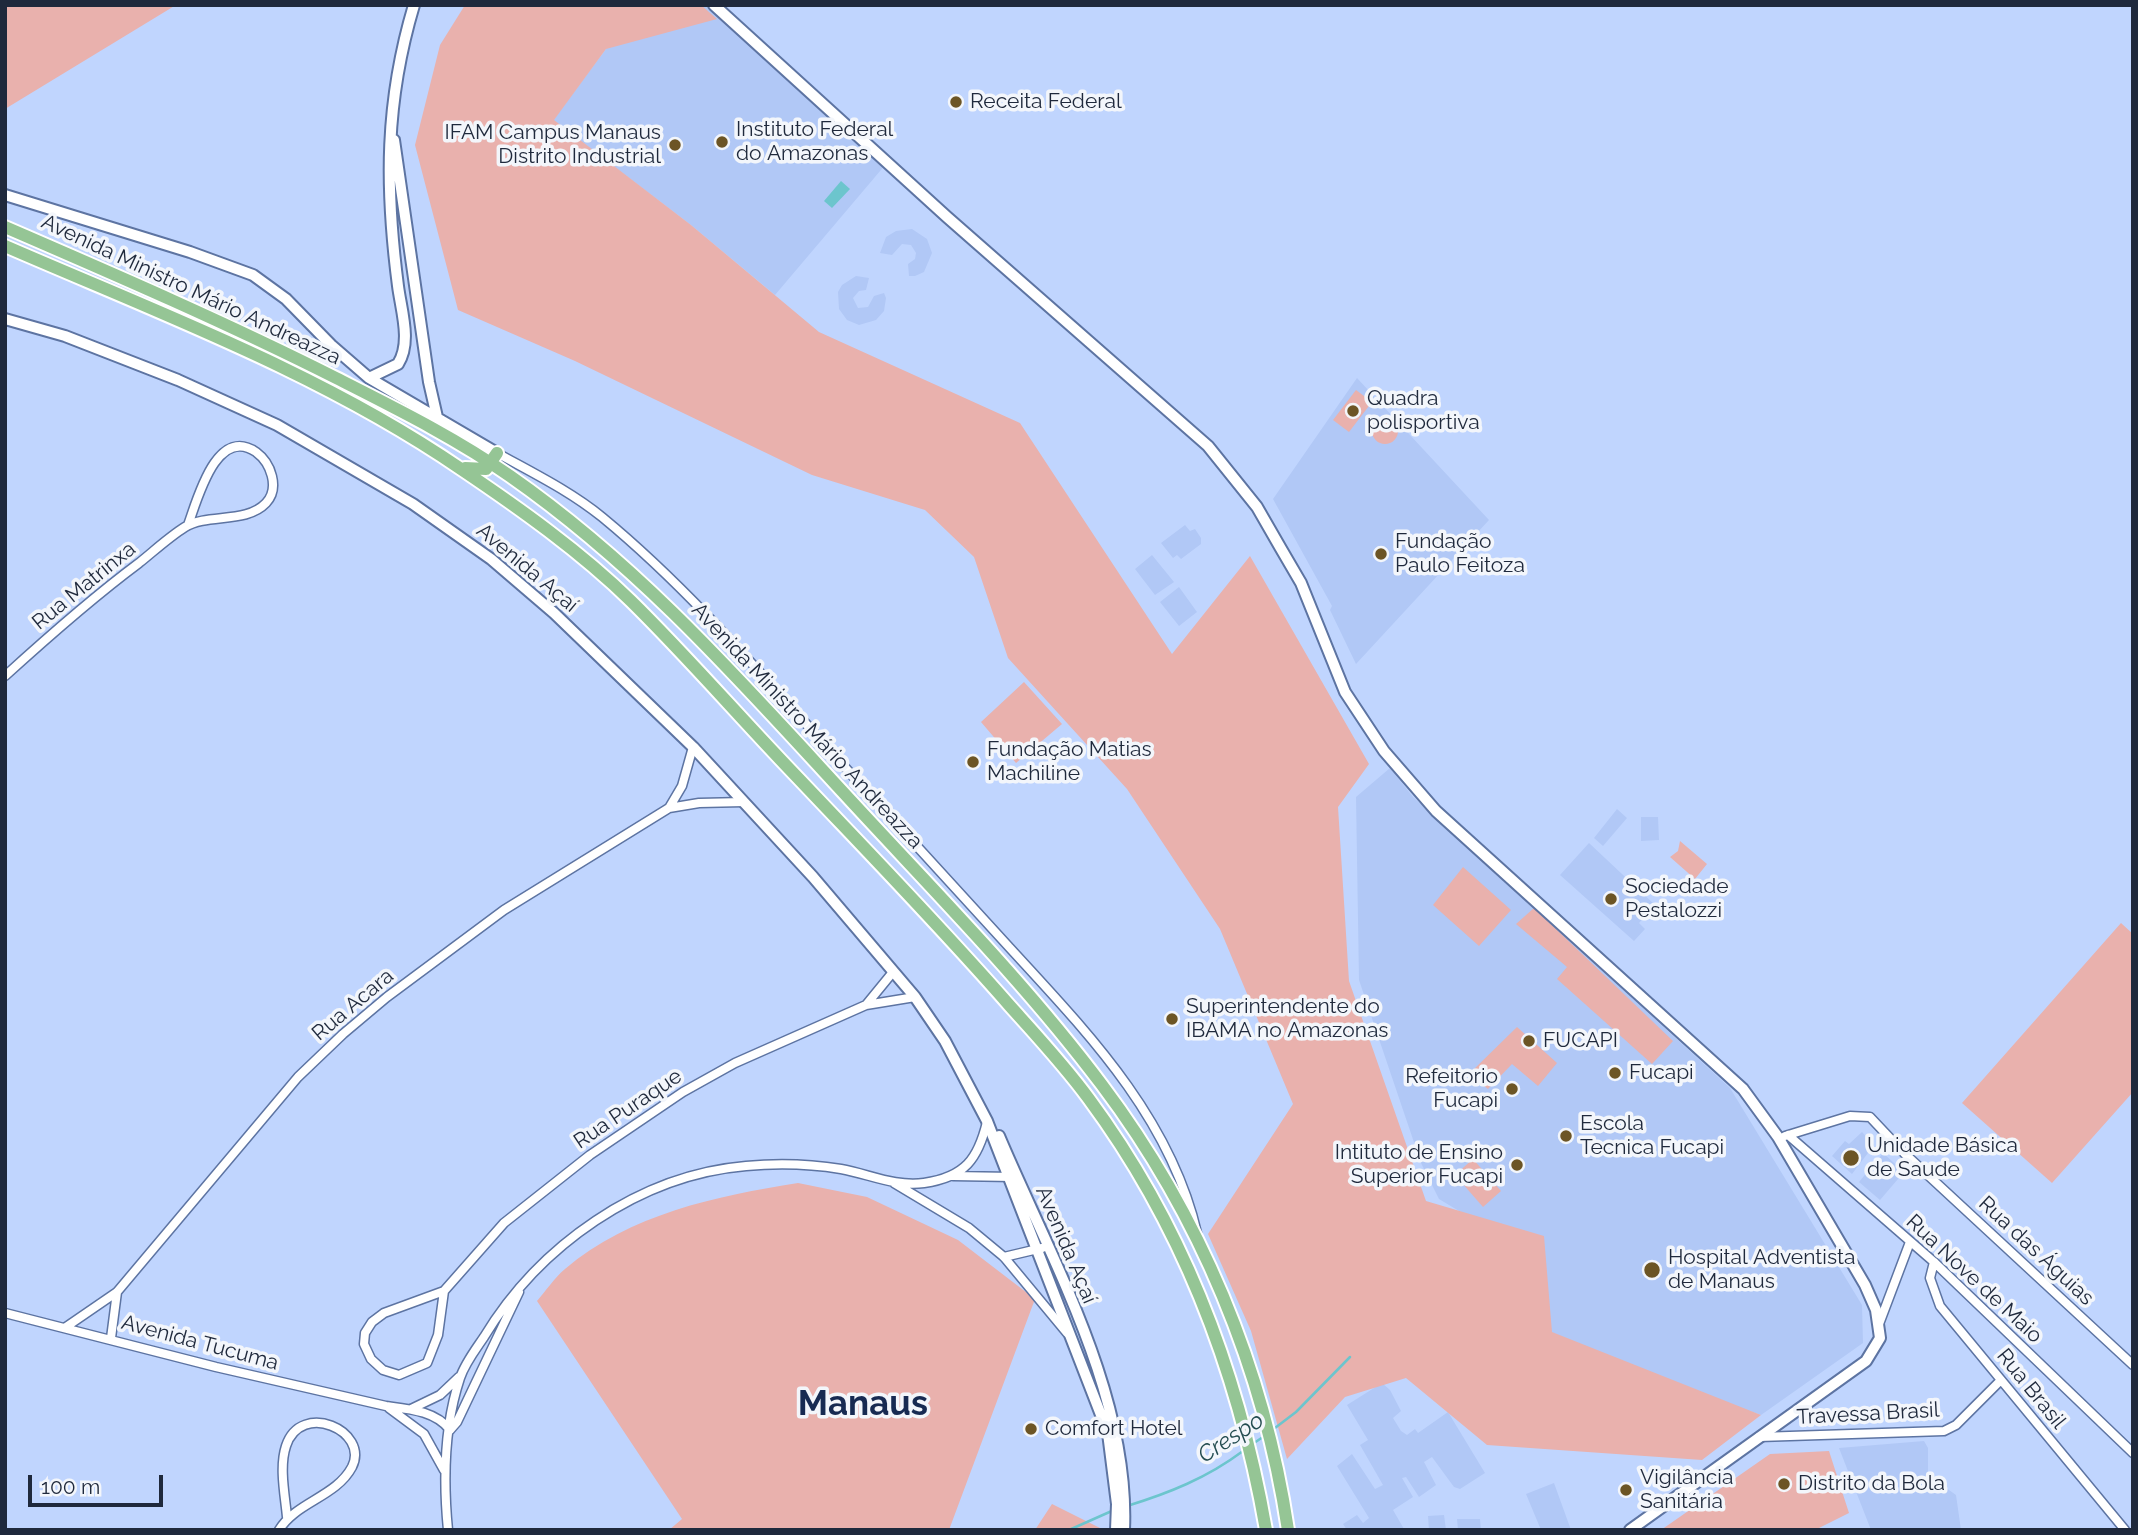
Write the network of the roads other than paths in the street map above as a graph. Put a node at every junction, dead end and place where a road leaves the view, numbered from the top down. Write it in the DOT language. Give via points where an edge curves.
graph roads {
  1 [pos="414,5"];
  2 [pos="714,5"];
  3 [pos="391,122"];
  4 [pos="5,195"];
  5 [pos="407,218"];
  6 [pos="389,220"];
  7 [pos="5,227"];
  8 [pos="5,246"];
  9 [pos="5,319"];
  10 [pos="405,341"];
  11 [pos="424,343"];
  12 [pos="369,378"];
  13 [pos="437,417"];
  14 [pos="494,458"];
  15 [pos="458,466"];
  16 [pos="188,525"];
  17 [pos="5,676"];
  18 [pos="772,715"];
  19 [pos="754,733"];
  20 [pos="693,747"];
  21 [pos="744,802"];
  22 [pos="669,808"];
  23 [pos="893,972"];
  24 [pos="915,998"];
  25 [pos="866,1005"];
  26 [pos="987,1121"];
  27 [pos="1783,1136"];
  28 [pos="949,1176"];
  29 [pos="1011,1178"];
  30 [pos="894,1183"];
  31 [pos="1910,1242"];
  32 [pos="1047,1246"];
  33 [pos="1201,1246"];
  34 [pos="1035,1251"];
  35 [pos="1004,1257"];
  36 [pos="1934,1262"];
  37 [pos="522,1286"];
  38 [pos="444,1291"];
  39 [pos="117,1292"];
  40 [pos="5,1313"];
  41 [pos="1879,1324"];
  42 [pos="66,1327"];
  43 [pos="111,1338"];
  44 [pos="1073,1341"];
  45 [pos="2133,1365"];
  46 [pos="461,1374"];
  47 [pos="2001,1380"];
  48 [pos="386,1406"];
  49 [pos="411,1409"];
  50 [pos="450,1430"];
  51 [pos="1759,1437"];
  52 [pos="2133,1453"];
  53 [pos="445,1470"];
  54 [pos="287,1517"];
  55 [pos="279,1530"];
  56 [pos="448,1530"];
  57 [pos="1116,1530"];
  58 [pos="1124,1530"];
  59 [pos="1266,1530"];
  60 [pos="1288,1530"];
  61 [pos="1630,1530"];
  62 [pos="2125,1530"];
  1 -- 3 [label="street" via="399,59"];
  2 -- 27 [label="street" via="1208,446 1257,507 1301,583 1345,692 1384,751 1436,811 1743,1089"];
  3 -- 5 [label="street"];
  3 -- 6 [label="street"];
  4 -- 12 [label="street, Avenida Ministro Mário Andreazza" via="253,275 286,299"];
  5 -- 6 [label="street"];
  5 -- 11 [label="street"];
  6 -- 10 [label="street"];
  7 -- 14 [label="main road, Avenida Ministro Mário Andreazza" via="238,328"];
  8 -- 15 [label="main road, Avenida Ministro Mário Andreazza" via="328,391"];
  9 -- 20 [label="street, Avenida Açaí" via="65,335 253,414 413,504 533,595"];
  10 -- 11 [label="street"];
  10 -- 12 [label="street" via="398,364"];
  11 -- 13 [label="street"];
  12 -- 13 [label="street, Avenida Ministro Mário Andreazza"];
  13 -- 14 [label="street, Avenida Ministro Mário Andreazza"];
  14 -- 15 [label="main road" via="481,471"];
  14 -- 18 [label="main road, Avenida Ministro Mário Andreazza" via="617,559 702,639"];
  14 -- 33 [label="street" via="575,496 636,546 1045,985 1105,1056 1157,1129 1175,1163"];
  15 -- 19 [label="main road, Avenida Ministro Mário Andreazza" via="628,598"];
  16 -- 16 [label="street, Rua Matrinxa" via="254,512 265,504 272,482 264,459 245,447 217,458"];
  16 -- 17 [label="street, Rua Matrinxa" via="90,600"];
  18 -- 19 [label="main road"];
  18 -- 33 [label="main road, Avenida Ministro Mário Andreazza" via="998,962 1093,1074 1176,1197"];
  19 -- 59 [label="main road, Avenida Ministro Mário Andreazza" via="980,972 1107,1126 1181,1253 1224,1357 1246,1429"];
  20 -- 21 [label="street, Avenida Açaí"];
  20 -- 22 [label="street" via="682,786"];
  21 -- 22 [label="street, Rua Acara"];
  21 -- 23 [label="street, Avenida Açaí"];
  22 -- 39 [label="street, Rua Acara" via="504,910 343,1034 298,1077"];
  23 -- 24 [label="street, Avenida Açaí"];
  23 -- 25 [label="street, Rua Puraque"];
  24 -- 25 [label="street, Rua Puraque"];
  24 -- 26 [label="street, Avenida Açaí" via="945,1041"];
  24 -- 29 [label="street, Avenida Açaí" via="932,1011 951,1037 991,1117"];
  25 -- 38 [label="street, Rua Puraque" via="735,1063 640,1119 504,1223"];
  26 -- 28 [label="street" via="981,1147 968,1166"];
  26 -- 29 [label="street, Avenida Açaí"];
  27 -- 31 [label="street, Rua Nove de Maio"];
  27 -- 41 [label="street" via="1865,1285"];
  27 -- 45 [label="street, Rua das Águias" via="1850,1116 1870,1117"];
  28 -- 29 [label="street"];
  28 -- 30 [label="street" via="924,1183"];
  29 -- 32 [label="street, Avenida Açaí"];
  29 -- 34 [label="street, Avenida Açaí"];
  30 -- 35 [label="street" via="969,1228"];
  30 -- 37 [label="street" via="843,1169 793,1164 744,1166 691,1176 598,1218 558,1249"];
  31 -- 36 [label="street, Rua Nove de Maio"];
  31 -- 41 [label="street"];
  32 -- 34 [label="street"];
  32 -- 58 [label="street, Avenida Açaí" via="1087,1345 1115,1432"];
  33 -- 60 [label="main road, Avenida Ministro Mário Andreazza" via="1257,1390 1276,1455"];
  34 -- 35 [label="street"];
  34 -- 44 [label="street, Avenida Açaí"];
  35 -- 44 [label="street"];
  36 -- 47 [label="street, Rua Brasil" via="1930,1278 1940,1306"];
  36 -- 52 [label="street, Rua Nove de Maio"];
  37 -- 46 [label="street"];
  37 -- 50 [label="street"];
  38 -- 38 [label="street, Rua Puraque" via="384,1313 372,1322 364,1344 383,1370 399,1375 427,1363 438,1335"];
  39 -- 42 [label="street, Rua Acara"];
  39 -- 43 [label="street"];
  40 -- 42 [label="street, Avenida Tucuma"];
  41 -- 51 [label="street" via="1880,1338 1867,1361"];
  42 -- 43 [label="street, Avenida Tucuma"];
  43 -- 48 [label="street, Avenida Tucuma"];
  44 -- 57 [label="street, Avenida Açaí" via="1108,1433"];
  46 -- 49 [label="street" via="440,1395"];
  46 -- 50 [label="street" via="449,1416"];
  47 -- 51 [label="street, Travessa Brasil" via="1956,1425 1944,1431"];
  47 -- 62 [label="street, Rua Brasil"];
  48 -- 49 [label="street, Avenida Tucuma"];
  48 -- 53 [label="street, Avenida Tucuma" via="424,1434"];
  49 -- 50 [label="street, Avenida Tucuma" via="442,1419"];
  50 -- 53 [label="street"];
  51 -- 61 [label="street"];
  53 -- 56 [label="street"];
  54 -- 54 [label="street" via="341,1481 354,1463 349,1441 334,1425 300,1427 286,1444"];
  54 -- 55 [label="street"];
}
